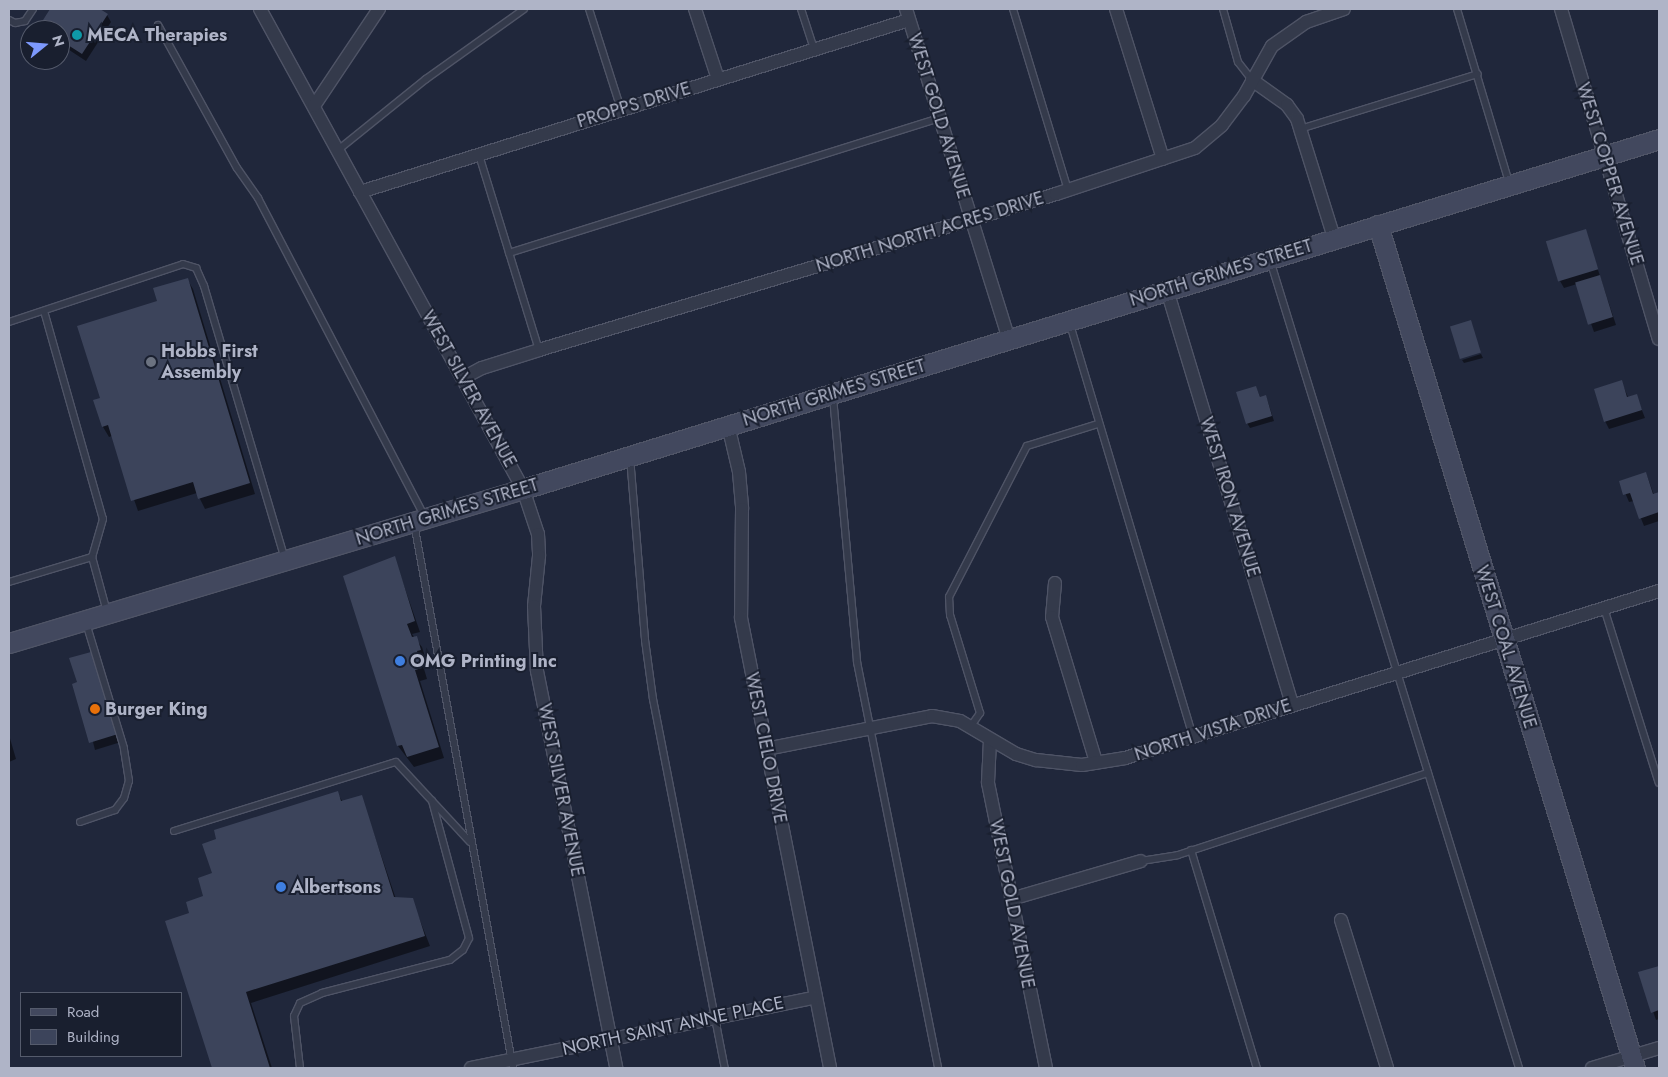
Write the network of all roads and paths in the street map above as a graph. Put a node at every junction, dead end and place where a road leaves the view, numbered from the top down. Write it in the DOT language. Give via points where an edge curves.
graph roads {
  1 [pos="34,9"];
  2 [pos="260,9"];
  3 [pos="379,9"];
  4 [pos="524,9"];
  5 [pos="589,9"];
  6 [pos="695,9"];
  7 [pos="802,9"];
  8 [pos="1013,9"];
  9 [pos="1116,9"];
  10 [pos="1223,9"];
  11 [pos="1344,9"];
  12 [pos="1457,9"];
  13 [pos="1561,9"];
  14 [pos="1328,11"];
  15 [pos="908,14"];
  16 [pos="9,20"];
  17 [pos="158,25"];
  18 [pos="814,49"];
  19 [pos="1478,74"];
  20 [pos="718,79"];
  21 [pos="1252,80"];
  22 [pos="314,106"];
  23 [pos="621,109"];
  24 [pos="940,118"];
  25 [pos="1300,129"];
  26 [pos="1659,139"];
  27 [pos="338,150"];
  28 [pos="478,154"];
  29 [pos="1604,156"];
  30 [pos="1163,159"];
  31 [pos="1510,185"];
  32 [pos="1068,190"];
  33 [pos="360,192"];
  34 [pos="972,220"];
  35 [pos="1378,225"];
  36 [pos="1334,238"];
  37 [pos="509,253"];
  38 [pos="1269,259"];
  39 [pos="1167,290"];
  40 [pos="44,311"];
  41 [pos="1069,320"];
  42 [pos="9,322"];
  43 [pos="1009,339"];
  44 [pos="1659,339"];
  45 [pos="538,350"];
  46 [pos="463,378"];
  47 [pos="833,393"];
  48 [pos="1098,424"];
  49 [pos="728,426"];
  50 [pos="629,456"];
  51 [pos="523,489"];
  52 [pos="420,520"];
  53 [pos="92,557"];
  54 [pos="285,560"];
  55 [pos="9,582"];
  56 [pos="1055,583"];
  57 [pos="1659,591"];
  58 [pos="1604,608"];
  59 [pos="107,614"];
  60 [pos="85,620"];
  61 [pos="1503,639"];
  62 [pos="9,643"];
  63 [pos="1398,672"];
  64 [pos="1292,705"];
  65 [pos="870,726"];
  66 [pos="971,726"];
  67 [pos="1193,736"];
  68 [pos="990,740"];
  69 [pos="766,748"];
  70 [pos="1096,762"];
  71 [pos="1428,773"];
  72 [pos="1659,783"];
  73 [pos="432,801"];
  74 [pos="80,822"];
  75 [pos="174,831"];
  76 [pos="470,842"];
  77 [pos="1190,850"];
  78 [pos="1141,861"];
  79 [pos="1011,898"];
  80 [pos="1341,920"];
  81 [pos="816,997"];
  82 [pos="715,1018"];
  83 [pos="610,1038"];
  84 [pos="1659,1048"];
  85 [pos="1633,1062"];
  86 [pos="512,1064"];
  87 [pos="300,1068"];
  88 [pos="471,1068"];
  89 [pos="616,1068"];
  90 [pos="725,1068"];
  91 [pos="830,1068"];
  92 [pos="938,1068"];
  93 [pos="1046,1068"];
  94 [pos="1257,1068"];
  95 [pos="1387,1068"];
  96 [pos="1519,1068"];
  97 [pos="1592,1068"];
  1 -- 16 [label="lane" via="24,21 15,24"];
  2 -- 22 [label="street, WEST SILVER AVENUE"];
  3 -- 22 [label="street"];
  4 -- 27 [label="lane" via="426,79"];
  5 -- 23 [label="lane"];
  6 -- 20 [label="street"];
  7 -- 18 [label="lane"];
  8 -- 32 [label="lane"];
  9 -- 30 [label="street"];
  10 -- 21 [label="lane" via="1238,62"];
  11 -- 14 [label="street, NORTH NORTH ACRES DRIVE"];
  12 -- 19 [label="lane"];
  13 -- 29 [label="street, WEST COPPER AVENUE"];
  14 -- 21 [label="street, NORTH NORTH ACRES DRIVE" via="1288,32 1272,46"];
  15 -- 18 [label="street, PROPPS DRIVE"];
  15 -- 24 [label="street, WEST GOLD AVENUE"];
  17 -- 52 [label="lane" via="237,168 258,198"];
  18 -- 20 [label="street, PROPPS DRIVE"];
  19 -- 25 [label="lane"];
  19 -- 31 [label="lane"];
  20 -- 23 [label="street, PROPPS DRIVE"];
  21 -- 25 [label="street" via="1287,105"];
  21 -- 30 [label="street, NORTH NORTH ACRES DRIVE" via="1209,138 1195,148"];
  22 -- 27 [label="street, WEST SILVER AVENUE"];
  23 -- 28 [label="street, PROPPS DRIVE"];
  24 -- 34 [label="street, WEST GOLD AVENUE"];
  24 -- 37 [label="lane"];
  25 -- 36 [label="street"];
  26 -- 29 [label="main road, NORTH GRIMES STREET"];
  27 -- 33 [label="street, WEST SILVER AVENUE"];
  28 -- 33 [label="street, PROPPS DRIVE"];
  28 -- 37 [label="lane"];
  29 -- 31 [label="main road, NORTH GRIMES STREET"];
  29 -- 44 [label="street, WEST COPPER AVENUE"];
  30 -- 32 [label="street, NORTH NORTH ACRES DRIVE"];
  31 -- 35 [label="main road, NORTH GRIMES STREET"];
  32 -- 34 [label="street, NORTH NORTH ACRES DRIVE"];
  33 -- 46 [label="street, WEST SILVER AVENUE"];
  34 -- 43 [label="street, WEST GOLD AVENUE"];
  34 -- 45 [label="street, NORTH NORTH ACRES DRIVE"];
  35 -- 36 [label="main road, NORTH GRIMES STREET"];
  35 -- 61 [label="main road, WEST COAL AVENUE"];
  36 -- 38 [label="main road, NORTH GRIMES STREET"];
  37 -- 45 [label="lane"];
  38 -- 39 [label="main road, NORTH GRIMES STREET"];
  38 -- 63 [label="lane"];
  39 -- 41 [label="main road, NORTH GRIMES STREET"];
  39 -- 64 [label="street, WEST IRON AVENUE"];
  40 -- 42 [label="lane"];
  40 -- 53 [label="lane" via="103,519"];
  40 -- 54 [label="lane" via="183,264 196,268"];
  41 -- 43 [label="main road, NORTH GRIMES STREET"];
  41 -- 48 [label="lane"];
  43 -- 47 [label="main road, NORTH GRIMES STREET"];
  45 -- 46 [label="street, NORTH NORTH ACRES DRIVE" via="482,368"];
  46 -- 51 [label="street, WEST SILVER AVENUE"];
  47 -- 49 [label="main road, NORTH GRIMES STREET"];
  47 -- 65 [label="lane" via="850,604"];
  48 -- 66 [label="lane" via="1027,446 949,597 950,615 980,713"];
  48 -- 67 [label="lane"];
  49 -- 50 [label="main road, NORTH GRIMES STREET"];
  49 -- 69 [label="street, WEST CIELO DRIVE" via="740,472 741,618"];
  50 -- 51 [label="main road, NORTH GRIMES STREET"];
  50 -- 82 [label="lane" via="644,640 653,699"];
  51 -- 52 [label="main road, NORTH GRIMES STREET"];
  51 -- 83 [label="street, WEST SILVER AVENUE" via="538,534 540,556 534,606 537,671"];
  52 -- 54 [label="main road, NORTH GRIMES STREET"];
  52 -- 76 [label="lane"];
  53 -- 55 [label="lane"];
  53 -- 59 [label="lane"];
  54 -- 59 [label="main road, NORTH GRIMES STREET"];
  56 -- 70 [label="street" via="1052,617"];
  57 -- 58 [label="street, NORTH VISTA DRIVE"];
  58 -- 61 [label="street, NORTH VISTA DRIVE"];
  58 -- 72 [label="lane"];
  59 -- 60 [label="main road, NORTH GRIMES STREET"];
  60 -- 62 [label="main road, NORTH GRIMES STREET"];
  60 -- 74 [label="lane" via="124,748 129,781 124,798 115,810"];
  61 -- 63 [label="street, NORTH VISTA DRIVE"];
  61 -- 85 [label="main road, WEST COAL AVENUE"];
  63 -- 64 [label="street, NORTH VISTA DRIVE"];
  63 -- 71 [label="lane"];
  64 -- 67 [label="street, NORTH VISTA DRIVE"];
  65 -- 66 [label="street, NORTH VISTA DRIVE" via="932,716"];
  65 -- 69 [label="street, NORTH VISTA DRIVE"];
  65 -- 92 [label="lane"];
  66 -- 68 [label="street, NORTH VISTA DRIVE"];
  67 -- 70 [label="street, NORTH VISTA DRIVE" via="1125,758"];
  68 -- 70 [label="street, NORTH VISTA DRIVE" via="1036,760 1082,765"];
  68 -- 79 [label="street, WEST GOLD AVENUE" via="988,783"];
  69 -- 81 [label="street, WEST CIELO DRIVE"];
  71 -- 77 [label="lane"];
  71 -- 96 [label="lane"];
  73 -- 75 [label="lane" via="396,762"];
  73 -- 76 [label="lane"];
  73 -- 87 [label="lane" via="469,938 463,950 450,960 322,993 300,1003 294,1016"];
  76 -- 86 [label="lane"];
  77 -- 78 [label="lane"];
  77 -- 94 [label="lane"];
  78 -- 79 [label="street"];
  79 -- 93 [label="street, WEST GOLD AVENUE"];
  80 -- 95 [label="street"];
  81 -- 82 [label="street, NORTH SAINT ANNE PLACE"];
  81 -- 91 [label="street, WEST CIELO DRIVE"];
  82 -- 83 [label="street, NORTH SAINT ANNE PLACE"];
  82 -- 90 [label="lane"];
  83 -- 86 [label="street, NORTH SAINT ANNE PLACE"];
  83 -- 89 [label="street, WEST SILVER AVENUE"];
  84 -- 85 [label="street"];
  85 -- 97 [label="street"];
  86 -- 88 [label="street, NORTH SAINT ANNE PLACE"];
}
